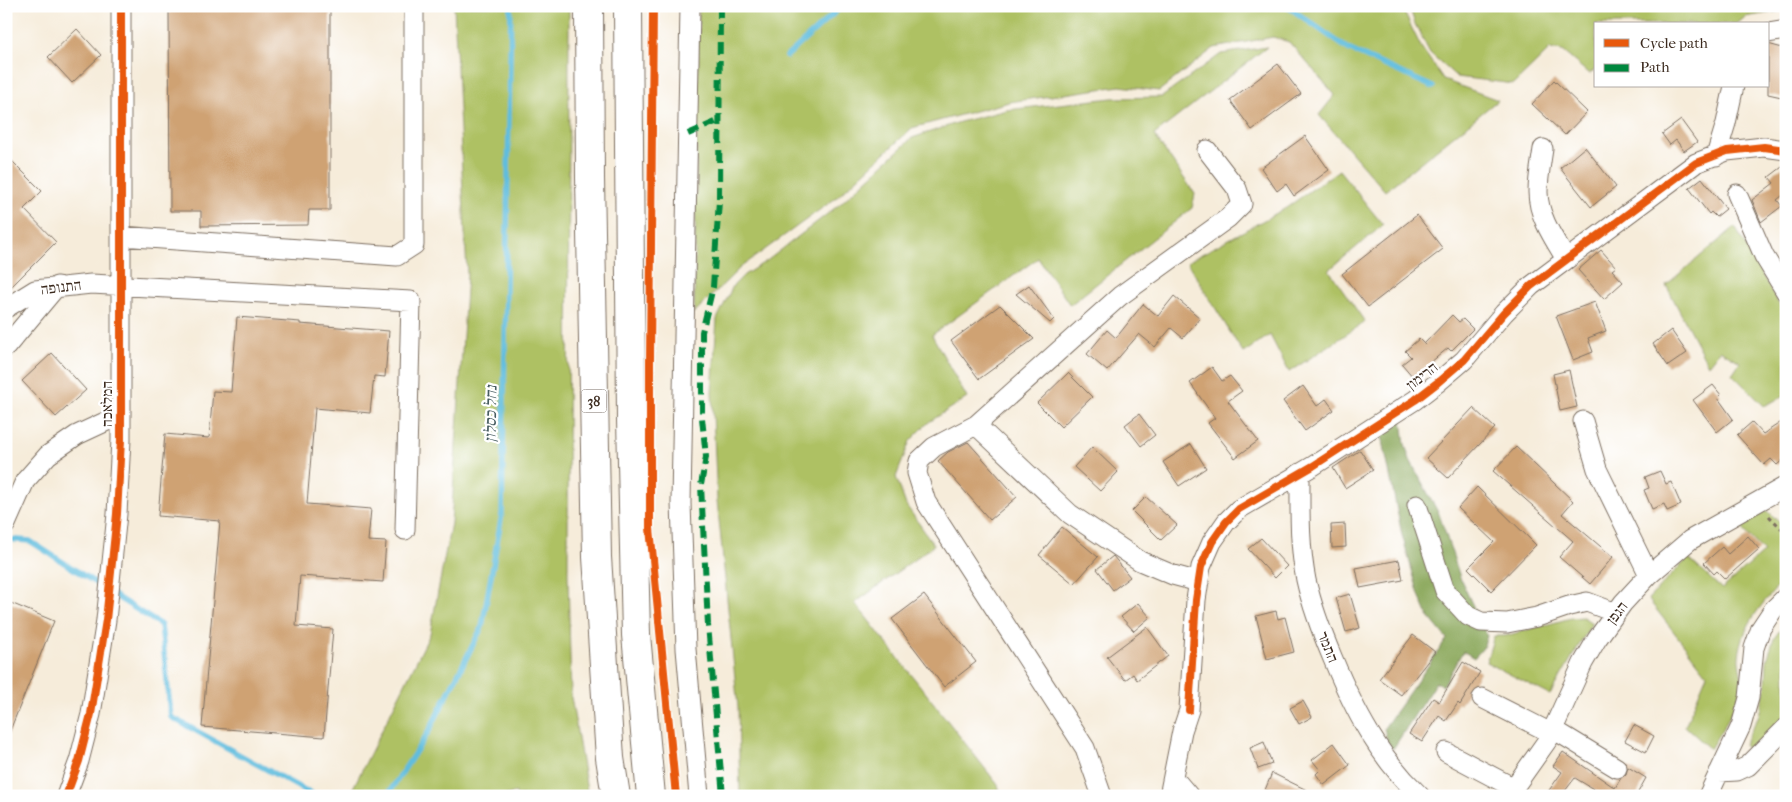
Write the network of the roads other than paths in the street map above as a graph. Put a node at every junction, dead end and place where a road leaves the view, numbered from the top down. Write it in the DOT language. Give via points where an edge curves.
graph roads {
  1 [pos="121,6"];
  2 [pos="414,6"];
  3 [pos="589,6"];
  4 [pos="628,6"];
  5 [pos="690,6"];
  6 [pos="1786,30"];
  7 [pos="1770,33"];
  8 [pos="1734,88"];
  9 [pos="1543,149"];
  10 [pos="1208,150"];
  11 [pos="1786,150"];
  12 [pos="1716,156"];
  13 [pos="1736,194"];
  14 [pos="121,236"];
  15 [pos="1566,259"];
  16 [pos="121,284"];
  17 [pos="57,286"];
  18 [pos="1786,292"];
  19 [pos="6,308"];
  20 [pos="6,347"];
  21 [pos="120,415"];
  22 [pos="1583,421"];
  23 [pos="976,425"];
  24 [pos="1300,473"];
  25 [pos="1786,486"];
  26 [pos="1417,505"];
  27 [pos="6,524"];
  28 [pos="405,530"];
  29 [pos="1649,575"];
  30 [pos="1199,582"];
  31 [pos="1786,598"];
  32 [pos="1616,613"];
  33 [pos="1482,698"];
  34 [pos="1786,728"];
  35 [pos="1552,731"];
  36 [pos="1446,752"];
  37 [pos="1617,768"];
  38 [pos="1719,772"];
  39 [pos="1170,788"];
  40 [pos="1511,792"];
  41 [pos="66,796"];
  42 [pos="616,796"];
  43 [pos="651,796"];
  44 [pos="698,796"];
  45 [pos="1102,796"];
  46 [pos="1189,796"];
  47 [pos="1420,796"];
  48 [pos="1708,796"];
  1 -- 14 [label="street, המלאכה"];
  2 -- 14 [label="street" via="414,245 397,256"];
  3 -- 42 [label="highway, 38" via="597,557 610,758"];
  4 -- 43 [label="highway" via="636,635"];
  5 -- 44 [label="street" via="681,503 686,649"];
  6 -- 7 [label="street"];
  8 -- 12 [label="street"];
  9 -- 15 [label="street" via="1538,192 1541,207 1548,228"];
  10 -- 23 [label="street" via="1237,189 1242,204 1228,218 1120,296"];
  11 -- 12 [label="street, הרימון" via="1764,147 1727,151"];
  12 -- 15 [label="street, הרימון" via="1696,163"];
  13 -- 18 [label="street" via="1764,256"];
  14 -- 16 [label="street, המלאכה"];
  15 -- 24 [label="street, הרימון" via="1531,286 1464,360 1437,384"];
  16 -- 17 [label="street, התנופה"];
  16 -- 21 [label="street, המלאכה"];
  16 -- 28 [label="street, התנופה" via="410,301"];
  17 -- 19 [label="street, התנופה" via="35,290"];
  17 -- 20 [label="street"];
  21 -- 27 [label="street, המלאכה" via="77,435 48,455 25,481"];
  21 -- 41 [label="street, המלאכה" via="117,514 106,620 91,714"];
  22 -- 29 [label="street" via="1598,469"];
  23 -- 30 [label="street" via="1070,514 1140,561"];
  23 -- 45 [label="street" via="934,447 919,461 919,484 926,502 1085,748"];
  24 -- 30 [label="street, הרימון" via="1239,510 1226,522 1212,542"];
  24 -- 47 [label="street, התמר" via="1300,526 1306,579 1320,628 1360,718 1384,757"];
  25 -- 29 [label="street, הגפן" via="1690,540"];
  26 -- 32 [label="street" via="1445,590 1468,616 1481,622 1507,623 1537,618 1587,602"];
  29 -- 32 [label="street, הגפן"];
  30 -- 39 [label="street, הרימון" via="1189,710"];
  31 -- 38 [label="street" via="1772,610 1761,628 1754,648 1749,698 1741,726"];
  32 -- 35 [label="street, הגפן" via="1583,663"];
  33 -- 35 [label="street"];
  34 -- 38 [label="street" via="1748,766 1737,771"];
  35 -- 37 [label="street"];
  35 -- 40 [label="street, הגפן"];
  36 -- 40 [label="street"];
  38 -- 48 [label="street"];
  39 -- 46 [label="street" via="1178,783"];
}
